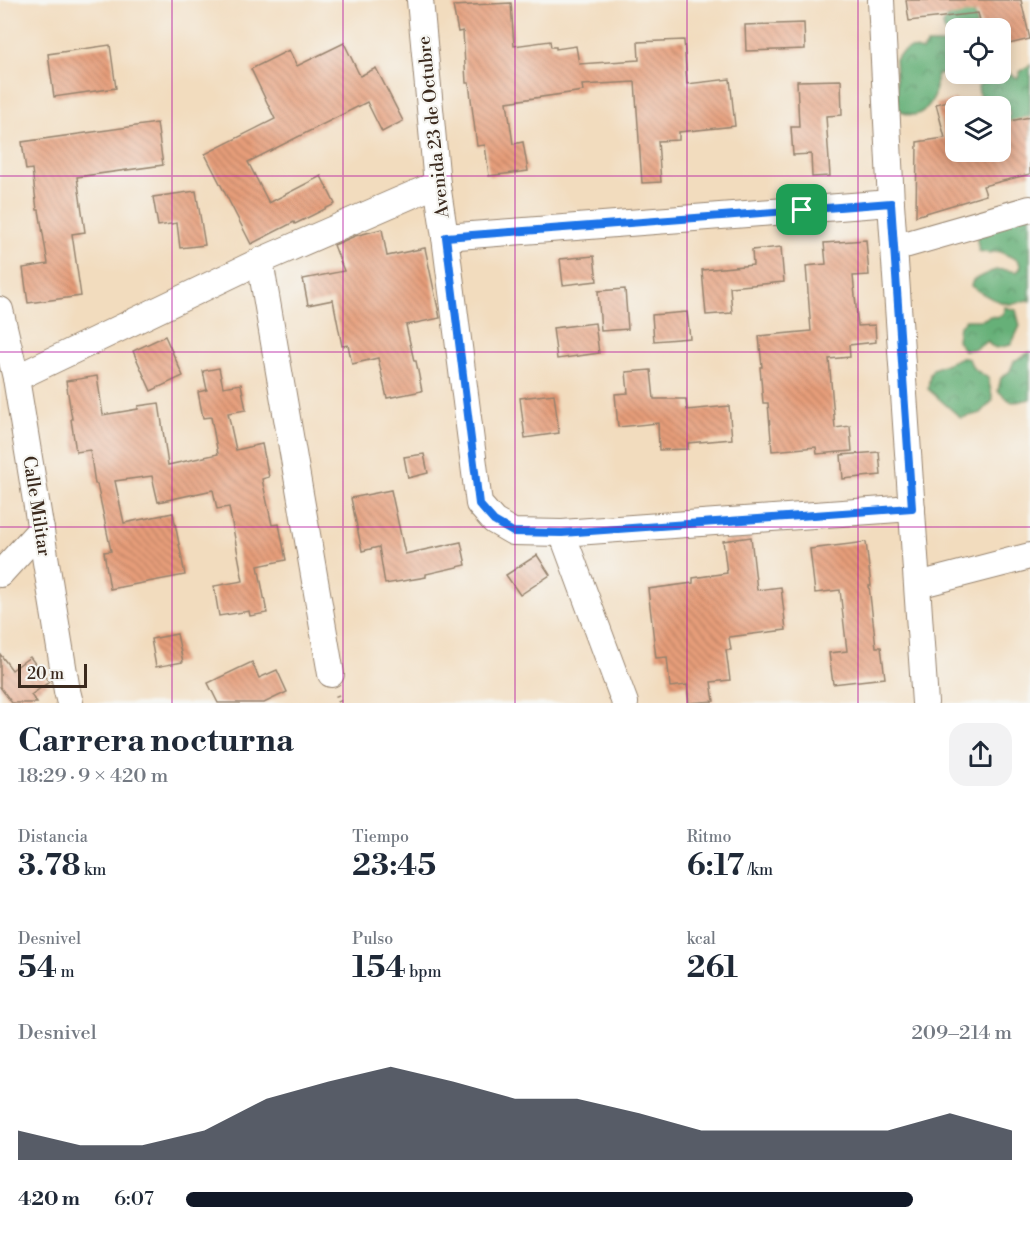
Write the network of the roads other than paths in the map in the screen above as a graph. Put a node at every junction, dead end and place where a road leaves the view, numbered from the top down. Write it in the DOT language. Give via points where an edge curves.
graph roads {
  1 [pos="420,0"];
  2 [pos="881,0"];
  3 [pos="437,184"];
  4 [pos="891,203"];
  5 [pos="1030,209"];
  6 [pos="446,237"];
  7 [pos="894,248"];
  8 [pos="260,261"];
  9 [pos="0,310"];
  10 [pos="15,378"];
  11 [pos="912,508"];
  12 [pos="41,529"];
  13 [pos="562,533"];
  14 [pos="1030,556"];
  15 [pos="0,574"];
  16 [pos="918,585"];
  17 [pos="331,674"];
  18 [pos="70,703"];
  19 [pos="625,703"];
  20 [pos="925,703"];
  1 -- 3 [label="street, Avenida 23 de Octubre"];
  2 -- 4 [label="street"];
  3 -- 6 [label="street, Avenida 23 de Octubre"];
  3 -- 8 [label="street"];
  4 -- 6 [label="street"];
  4 -- 7 [label="street"];
  5 -- 7 [label="street"];
  6 -- 13 [label="street, Avenida 23 de Octubre" via="479,504 494,521 513,532"];
  7 -- 11 [label="street"];
  8 -- 10 [label="street"];
  8 -- 17 [label="street"];
  9 -- 10 [label="street, Calle Militar"];
  10 -- 12 [label="street, Calle Militar"];
  11 -- 13 [label="street"];
  11 -- 16 [label="street"];
  12 -- 15 [label="street"];
  12 -- 18 [label="street, Calle Militar"];
  13 -- 19 [label="street"];
  14 -- 16 [label="street"];
  16 -- 20 [label="street"];
}
